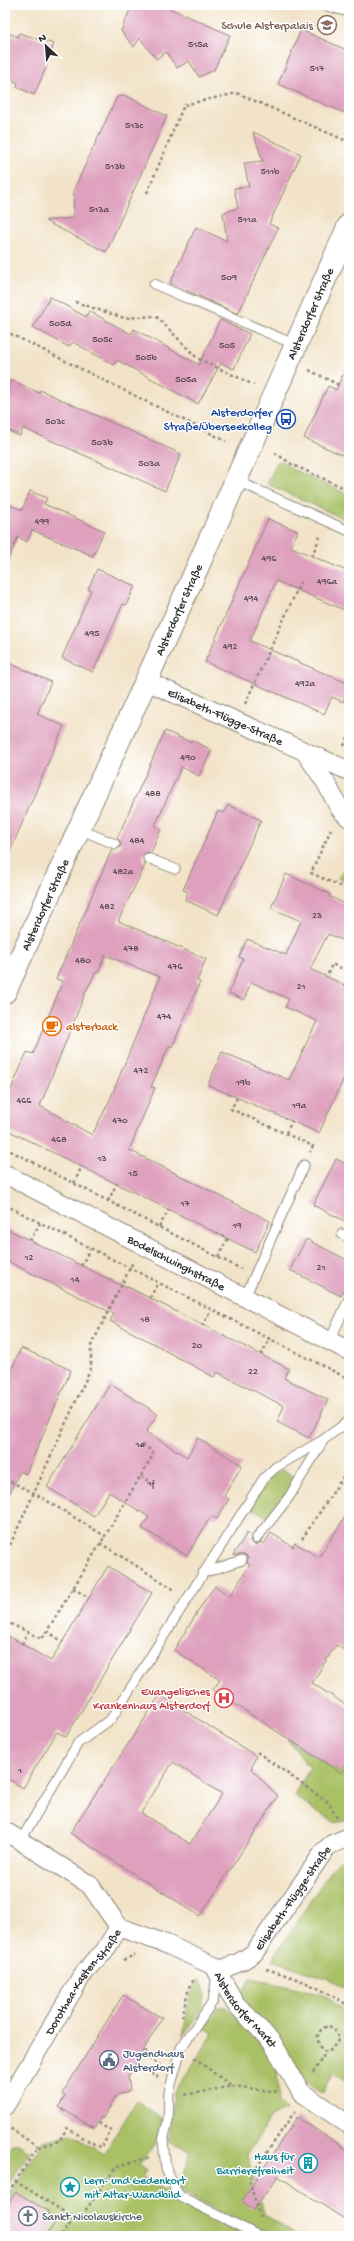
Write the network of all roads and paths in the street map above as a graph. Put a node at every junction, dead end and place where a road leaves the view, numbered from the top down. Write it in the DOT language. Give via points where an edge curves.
graph roads {
  1 [pos="322,5"];
  2 [pos="349,12"];
  3 [pos="349,142"];
  4 [pos="147,193"];
  5 [pos="349,225"];
  6 [pos="154,284"];
  7 [pos="75,302"];
  8 [pos="5,331"];
  9 [pos="292,352"];
  10 [pos="339,385"];
  11 [pos="274,395"];
  12 [pos="226,440"];
  13 [pos="275,453"];
  14 [pos="235,480"];
  15 [pos="349,490"];
  16 [pos="327,521"];
  17 [pos="349,530"];
  18 [pos="312,556"];
  19 [pos="302,579"];
  20 [pos="146,681"];
  21 [pos="237,722"];
  22 [pos="305,752"];
  23 [pos="349,771"];
  24 [pos="344,813"];
  25 [pos="79,829"];
  26 [pos="115,844"];
  27 [pos="148,858"];
  28 [pos="175,869"];
  29 [pos="349,890"];
  30 [pos="349,972"];
  31 [pos="328,974"];
  32 [pos="5,992"];
  33 [pos="237,1098"];
  34 [pos="292,1121"];
  35 [pos="286,1133"];
  36 [pos="5,1148"];
  37 [pos="304,1165"];
  38 [pos="82,1166"];
  39 [pos="5,1174"];
  40 [pos="74,1183"];
  41 [pos="117,1183"];
  42 [pos="108,1201"];
  43 [pos="5,1205"];
  44 [pos="169,1209"];
  45 [pos="40,1223"];
  46 [pos="159,1227"];
  47 [pos="228,1238"];
  48 [pos="30,1240"];
  49 [pos="142,1244"];
  50 [pos="90,1249"];
  51 [pos="218,1257"];
  52 [pos="81,1266"];
  53 [pos="129,1269"];
  54 [pos="255,1276"];
  55 [pos="158,1283"];
  56 [pos="245,1297"];
  57 [pos="150,1298"];
  58 [pos="349,1299"];
  59 [pos="211,1310"];
  60 [pos="202,1326"];
  61 [pos="270,1339"];
  62 [pos="330,1340"];
  63 [pos="349,1351"];
  64 [pos="261,1355"];
  65 [pos="349,1379"];
  66 [pos="349,1421"];
  67 [pos="323,1440"];
  68 [pos="140,1443"];
  69 [pos="349,1468"];
  70 [pos="141,1476"];
  71 [pos="5,1479"];
  72 [pos="150,1482"];
  73 [pos="34,1493"];
  74 [pos="104,1536"];
  75 [pos="256,1539"];
  76 [pos="302,1539"];
  77 [pos="100,1543"];
  78 [pos="5,1556"];
  79 [pos="242,1560"];
  80 [pos="203,1573"];
  81 [pos="73,1588"];
  82 [pos="89,1598"];
  83 [pos="187,1598"];
  84 [pos="5,1621"];
  85 [pos="47,1631"];
  86 [pos="28,1632"];
  87 [pos="63,1642"];
  88 [pos="22,1644"];
  89 [pos="257,1752"];
  90 [pos="329,1803"];
  91 [pos="5,1831"];
  92 [pos="349,1837"];
  93 [pos="21,1840"];
  94 [pos="119,1927"];
  95 [pos="141,1953"];
  96 [pos="121,1960"];
  97 [pos="240,1962"];
  98 [pos="213,1967"];
  99 [pos="349,2006"];
  100 [pos="318,2044"];
  101 [pos="181,2048"];
  102 [pos="144,2050"];
  103 [pos="136,2063"];
  104 [pos="157,2063"];
  105 [pos="170,2084"];
  106 [pos="233,2086"];
  107 [pos="304,2093"];
  108 [pos="168,2102"];
  109 [pos="5,2106"];
  110 [pos="97,2122"];
  111 [pos="5,2124"];
  112 [pos="349,2125"];
  113 [pos="163,2141"];
  114 [pos="38,2147"];
  115 [pos="16,2181"];
  116 [pos="5,2197"];
  117 [pos="74,2218"];
  118 [pos="261,2222"];
  119 [pos="62,2236"];
  120 [pos="259,2236"];
  1 -- 2 [label="lane"];
  3 -- 4 [label="path" via="237,93 184,105"];
  5 -- 9 [label="street, Alsterdorfer Straße"];
  6 -- 9 [label="lane"];
  7 -- 11 [label="path" via="124,318 156,316 197,358"];
  8 -- 12 [label="path"];
  9 -- 10 [label="path"];
  9 -- 11 [label="street, Alsterdorfer Straße"];
  11 -- 14 [label="street, Alsterdorfer Straße"];
  13 -- 15 [label="path" via="293,465"];
  14 -- 16 [label="lane"];
  14 -- 20 [label="street, Alsterdorfer Straße"];
  16 -- 17 [label="lane"];
  16 -- 18 [label="path"];
  19 -- 21 [label="path"];
  20 -- 21 [label="street, Elisabeth-Flügge-Straße"];
  20 -- 25 [label="street, Alsterdorfer Straße"];
  21 -- 22 [label="street, Elisabeth-Flügge-Straße"];
  22 -- 23 [label="street, Elisabeth-Flügge-Straße"];
  22 -- 24 [label="street"];
  24 -- 29 [label="path" via="311,873"];
  25 -- 26 [label="lane"];
  25 -- 32 [label="street, Alsterdorfer Straße"];
  27 -- 28 [label="lane"];
  30 -- 31 [label="path" via="332,964"];
  33 -- 35 [label="path" via="231,1109"];
  34 -- 35 [label="path"];
  35 -- 37 [label="path" via="313,1146"];
  36 -- 40 [label="path"];
  37 -- 54 [label="lane"];
  38 -- 40 [label="path"];
  39 -- 49 [label="street, Bodelschwinghstraße"];
  40 -- 42 [label="path"];
  41 -- 42 [label="path"];
  42 -- 46 [label="path"];
  43 -- 45 [label="path"];
  44 -- 46 [label="path"];
  45 -- 48 [label="path"];
  45 -- 50 [label="path"];
  46 -- 51 [label="path"];
  47 -- 51 [label="path"];
  49 -- 53 [label="path"];
  49 -- 56 [label="street, Bodelschwinghstraße"];
  50 -- 52 [label="path"];
  50 -- 53 [label="path"];
  51 -- 54 [label="path"];
  53 -- 55 [label="path"];
  53 -- 73 [label="path" via="91,1346 91,1368"];
  54 -- 56 [label="lane"];
  55 -- 57 [label="path"];
  55 -- 59 [label="path"];
  56 -- 62 [label="street, Bodelschwinghstraße"];
  58 -- 62 [label="lane"];
  59 -- 60 [label="path"];
  59 -- 61 [label="path"];
  61 -- 64 [label="path"];
  61 -- 65 [label="path"];
  62 -- 63 [label="street, Bodelschwinghstraße"];
  66 -- 67 [label="lane"];
  67 -- 75 [label="lane" via="289,1497"];
  67 -- 80 [label="lane" via="276,1467 264,1478"];
  68 -- 70 [label="path" via="152,1451 153,1455"];
  69 -- 76 [label="path"];
  70 -- 72 [label="path"];
  70 -- 74 [label="path"];
  71 -- 73 [label="path"];
  73 -- 74 [label="path"];
  73 -- 78 [label="path"];
  74 -- 77 [label="path"];
  77 -- 81 [label="path"];
  77 -- 83 [label="path"];
  79 -- 80 [label="lane"];
  80 -- 83 [label="lane"];
  81 -- 82 [label="path"];
  81 -- 85 [label="path"];
  83 -- 93 [label="lane" via="111,1719 78,1743"];
  84 -- 86 [label="path"];
  85 -- 86 [label="path" via="42,1639"];
  85 -- 87 [label="path"];
  86 -- 88 [label="path"];
  89 -- 90 [label="path"];
  91 -- 93 [label="street, Dorothea-Kasten-Straße"];
  92 -- 97 [label="street, Elisabeth-Flügge-Straße" via="325,1850 258,1948"];
  93 -- 94 [label="street, Dorothea-Kasten-Straße" via="90,1885"];
  94 -- 98 [label="street, Alsterdorfer Markt" via="166,1944"];
  94 -- 109 [label="street, Dorothea-Kasten-Straße" via="104,1952 80,1977"];
  95 -- 96 [label="path"];
  97 -- 98 [label="street, Elisabeth-Flügge-Straße"];
  97 -- 99 [label="path" via="299,1978"];
  98 -- 101 [label="lane" via="212,2001"];
  98 -- 101 [label="path" via="197,1974 189,1987 180,2036 174,2043"];
  98 -- 107 [label="street, Alsterdorfer Markt" via="235,2003 272,2042"];
  100 -- 100 [label="path" via="319,2032 323,2027 329,2026 338,2034 339,2039 332,2050 326,2052"];
  101 -- 105 [label="lane"];
  101 -- 106 [label="path"];
  102 -- 104 [label="path" via="147,2052 145,2056"];
  103 -- 105 [label="path"];
  105 -- 108 [label="lane"];
  106 -- 107 [label="path" via="268,2092"];
  106 -- 108 [label="path" via="186,2094"];
  107 -- 112 [label="street, Alsterdorfer Markt"];
  107 -- 118 [label="path" via="249,2179"];
  108 -- 113 [label="lane" via="168,2120"];
  110 -- 114 [label="path" via="112,2131 101,2148 67,2128 59,2141"];
  111 -- 114 [label="path"];
  113 -- 117 [label="path" via="149,2158 116,2167 84,2214"];
  113 -- 120 [label="lane" via="166,2168 180,2196"];
  114 -- 115 [label="path"];
  115 -- 116 [label="path"];
  115 -- 117 [label="path"];
  117 -- 119 [label="path"];
}
